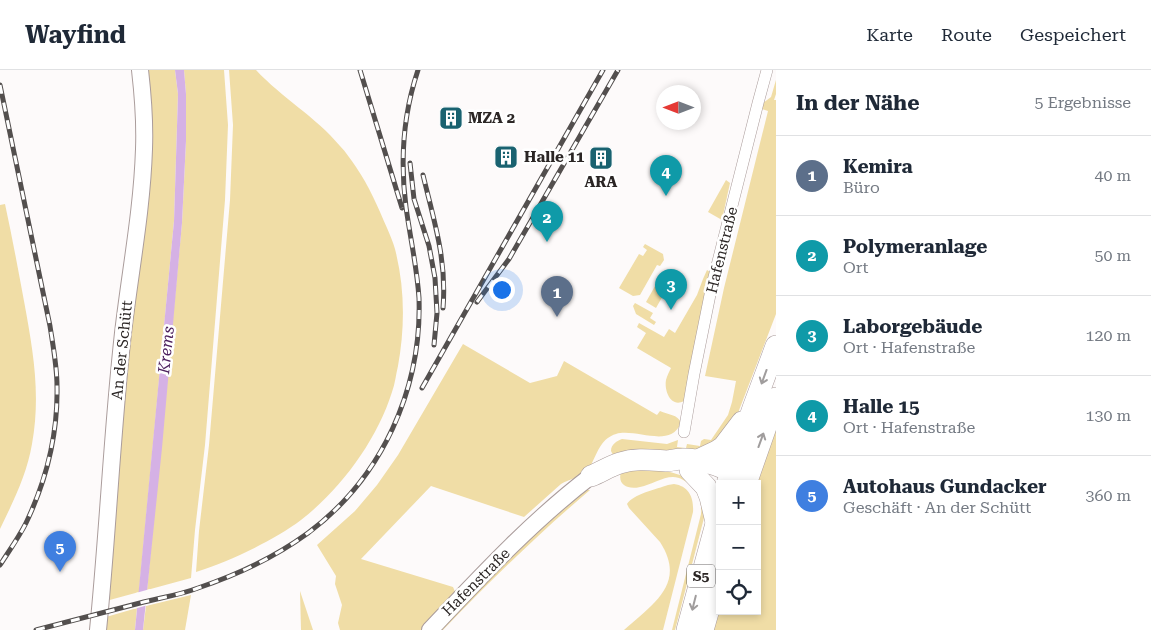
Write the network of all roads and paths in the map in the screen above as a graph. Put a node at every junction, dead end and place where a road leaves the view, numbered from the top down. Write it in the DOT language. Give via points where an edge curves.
graph roads {
  1 [pos="140,70"];
  2 [pos="767,70"];
  3 [pos="776,346"];
  4 [pos="776,398"];
  5 [pos="753,408"];
  6 [pos="684,432"];
  7 [pos="694,465"];
  8 [pos="592,476"];
  9 [pos="733,480"];
  10 [pos="736,480"];
  11 [pos="736,480"];
  12 [pos="716,511"];
  13 [pos="716,523"];
  14 [pos="716,586"];
  15 [pos="98,630"];
  16 [pos="430,630"];
  17 [pos="687,630"];
  18 [pos="704,630"];
  1 -- 15 [label="street, An der Schütt" via="144,124 142,178 117,393"];
  2 -- 6 [label="street, Hafenstraße" via="712,286"];
  3 -- 5 [label="highway, one-way"];
  11 -- 4 [label="highway, one-way"];
  5 -- 7 [label="highway" via="723,447"];
  5 -- 10 [label="highway"];
  7 -- 8 [label="highway" via="634,460 618,463"];
  7 -- 9 [label="highway"];
  7 -- 12 [label="highway"];
  8 -- 16 [label="street, Hafenstraße" via="544,515"];
  13 -- 17 [label="highway, S5, one-way"];
  14 -- 18 [label="highway, S5"];
}
